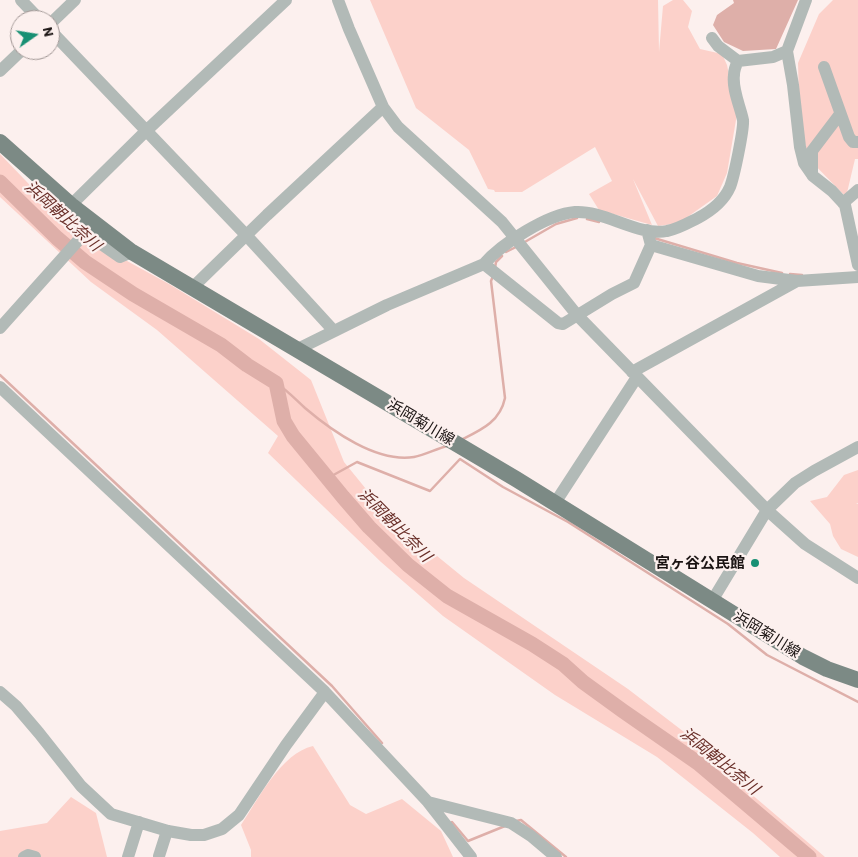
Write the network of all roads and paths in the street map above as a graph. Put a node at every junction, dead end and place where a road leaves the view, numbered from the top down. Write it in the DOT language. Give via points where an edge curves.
graph roads {
  1 [pos="21,0"];
  2 [pos="75,0"];
  3 [pos="286,0"];
  4 [pos="338,0"];
  5 [pos="806,0"];
  6 [pos="272,5"];
  7 [pos="30,10"];
  8 [pos="60,14"];
  9 [pos="712,38"];
  10 [pos="60,41"];
  11 [pos="787,51"];
  12 [pos="12,60"];
  13 [pos="738,61"];
  14 [pos="824,67"];
  15 [pos="0,71"];
  16 [pos="383,107"];
  17 [pos="840,114"];
  18 [pos="146,131"];
  19 [pos="0,142"];
  20 [pos="858,142"];
  21 [pos="812,174"];
  22 [pos="50,188"];
  23 [pos="858,190"];
  24 [pos="858,200"];
  25 [pos="844,204"];
  26 [pos="71,205"];
  27 [pos="89,228"];
  28 [pos="647,230"];
  29 [pos="246,235"];
  30 [pos="515,238"];
  31 [pos="651,245"];
  32 [pos="484,264"];
  33 [pos="858,265"];
  34 [pos="858,277"];
  35 [pos="797,281"];
  36 [pos="192,288"];
  37 [pos="577,315"];
  38 [pos="0,328"];
  39 [pos="334,331"];
  40 [pos="298,349"];
  41 [pos="634,374"];
  42 [pos="0,388"];
  43 [pos="858,447"];
  44 [pos="555,503"];
  45 [pos="767,510"];
  46 [pos="858,578"];
  47 [pos="712,601"];
  48 [pos="858,680"];
  49 [pos="0,692"];
  50 [pos="325,692"];
  51 [pos="428,802"];
  52 [pos="139,822"];
  53 [pos="167,831"];
  54 [pos="158,856"];
  55 [pos="24,857"];
  56 [pos="35,857"];
  57 [pos="128,857"];
  58 [pos="471,857"];
  59 [pos="556,857"];
  1 -- 7 [label="street"];
  2 -- 8 [label="street"];
  3 -- 6 [label="street"];
  4 -- 16 [label="street"];
  5 -- 11 [label="street"];
  6 -- 18 [label="street"];
  9 -- 13 [label="street"];
  10 -- 18 [label="street"];
  11 -- 13 [label="street" via="772,57"];
  11 -- 21 [label="street" via="800,147 804,163"];
  12 -- 15 [label="street"];
  13 -- 28 [label="street" via="733,77 743,122 730,186 723,199 686,224 667,231"];
  14 -- 17 [label="street"];
  16 -- 29 [label="street"];
  16 -- 30 [label="street" via="398,127 502,222"];
  17 -- 20 [label="street" via="849,137"];
  17 -- 21 [label="street" via="812,151"];
  18 -- 26 [label="street"];
  18 -- 29 [label="street"];
  19 -- 22 [label="main road, 浜岡菊川線"];
  21 -- 25 [label="street"];
  22 -- 26 [label="main road, 浜岡菊川線"];
  22 -- 27 [label="street" via="50,196"];
  23 -- 25 [label="street"];
  24 -- 25 [label="street"];
  25 -- 33 [label="street"];
  26 -- 27 [label="main road, 浜岡菊川線"];
  27 -- 36 [label="main road, 浜岡菊川線"];
  27 -- 38 [label="street"];
  28 -- 30 [label="street" via="576,212 559,214"];
  28 -- 31 [label="street"];
  29 -- 36 [label="street"];
  29 -- 39 [label="street"];
  30 -- 32 [label="street" via="492,254"];
  30 -- 37 [label="street"];
  31 -- 35 [label="street" via="758,276"];
  31 -- 37 [label="street" via="634,283"];
  32 -- 37 [label="street" via="558,323 563,324"];
  32 -- 39 [label="street"];
  34 -- 35 [label="street"];
  35 -- 41 [label="street"];
  36 -- 40 [label="main road, 浜岡菊川線"];
  37 -- 41 [label="street"];
  39 -- 40 [label="street"];
  40 -- 44 [label="main road, 浜岡菊川線"];
  41 -- 44 [label="street"];
  41 -- 45 [label="street"];
  42 -- 50 [label="street"];
  43 -- 45 [label="street" via="795,483"];
  44 -- 47 [label="main road, 浜岡菊川線"];
  45 -- 46 [label="street" via="805,544"];
  45 -- 47 [label="street"];
  47 -- 48 [label="main road, 浜岡菊川線" via="803,657"];
  49 -- 52 [label="street" via="16,706 60,762 102,807 111,814"];
  50 -- 51 [label="street"];
  50 -- 53 [label="street" via="231,823 204,835"];
  51 -- 58 [label="street"];
  51 -- 59 [label="street" via="511,823"];
  52 -- 53 [label="street"];
  52 -- 57 [label="street"];
  53 -- 54 [label="street"];
  55 -- 56 [label="street"];
}
